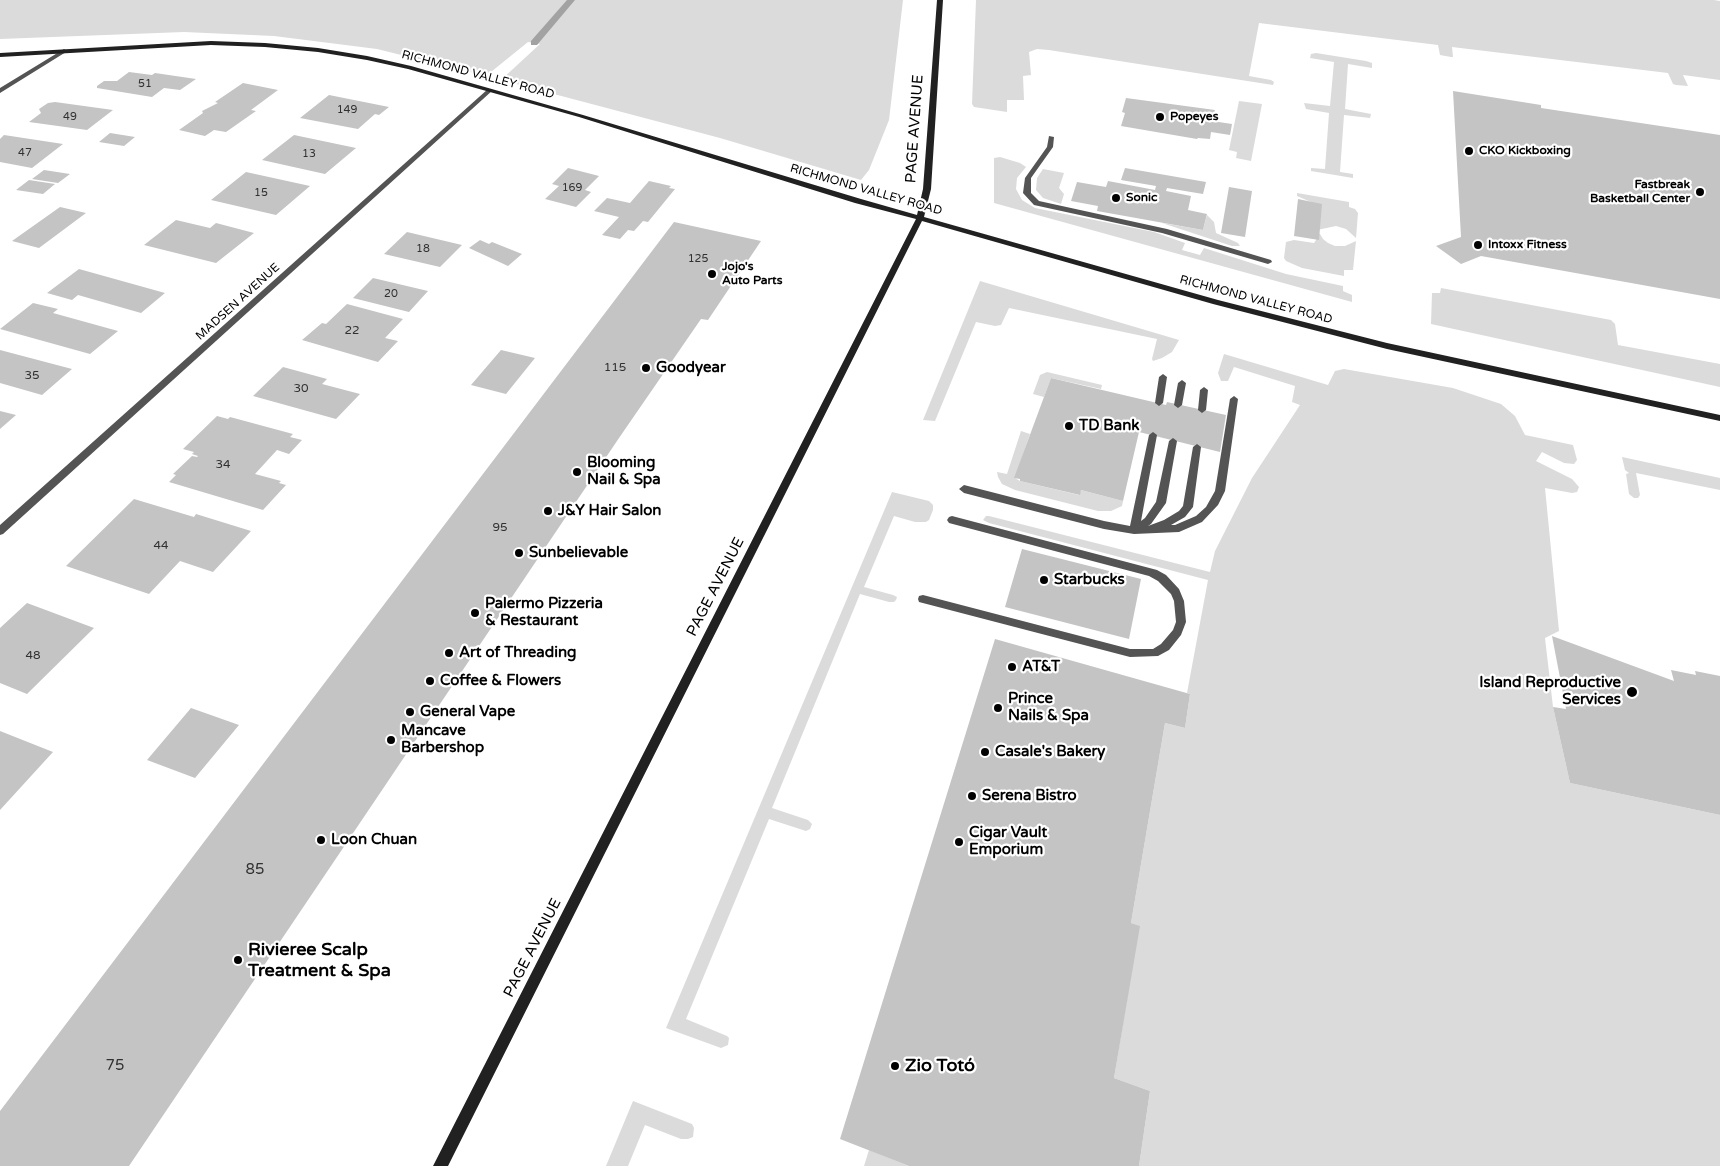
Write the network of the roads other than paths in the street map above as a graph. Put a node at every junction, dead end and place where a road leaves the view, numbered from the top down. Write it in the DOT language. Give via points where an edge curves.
graph roads {
  1 [pos="940,0"];
  2 [pos="64,51"];
  3 [pos="0,55"];
  4 [pos="490,90"];
  5 [pos="0,91"];
  6 [pos="1051,137"];
  7 [pos="920,218"];
  8 [pos="1268,262"];
  9 [pos="1163,377"];
  10 [pos="1182,383"];
  11 [pos="1204,390"];
  12 [pos="1234,399"];
  13 [pos="1158,403"];
  14 [pos="1178,405"];
  15 [pos="1202,410"];
  16 [pos="1720,418"];
  17 [pos="1152,435"];
  18 [pos="1173,441"];
  19 [pos="1197,448"];
  20 [pos="964,489"];
  21 [pos="952,520"];
  22 [pos="0,530"];
  23 [pos="1134,530"];
  24 [pos="923,599"];
  25 [pos="440,1166"];
  1 -- 7 [label="street, PAGE AVENUE" via="927,189"];
  2 -- 3 [label="street, RICHMOND VALLEY ROAD"];
  2 -- 4 [label="street, RICHMOND VALLEY ROAD" via="211,43 309,50 409,67"];
  2 -- 5 [label="street"];
  4 -- 7 [label="street, RICHMOND VALLEY ROAD"];
  4 -- 22 [label="street, MADSEN AVENUE"];
  6 -- 8 [label="street" via="1050,147 1028,178 1027,193 1037,203 1164,231"];
  7 -- 16 [label="street, RICHMOND VALLEY ROAD" via="1216,302 1386,346"];
  7 -- 25 [label="street, PAGE AVENUE"];
  9 -- 13 [label="street"];
  10 -- 14 [label="street"];
  11 -- 15 [label="street"];
  12 -- 23 [label="street" via="1220,491 1209,510 1191,524 1176,529"];
  17 -- 23 [label="street"];
  18 -- 23 [label="street" via="1161,503 1148,521"];
  19 -- 23 [label="street" via="1188,507 1167,523"];
  20 -- 23 [label="street"];
  21 -- 24 [label="street" via="1141,568 1162,578 1175,592 1181,611 1177,632 1165,647 1154,652 1130,653"];
}
